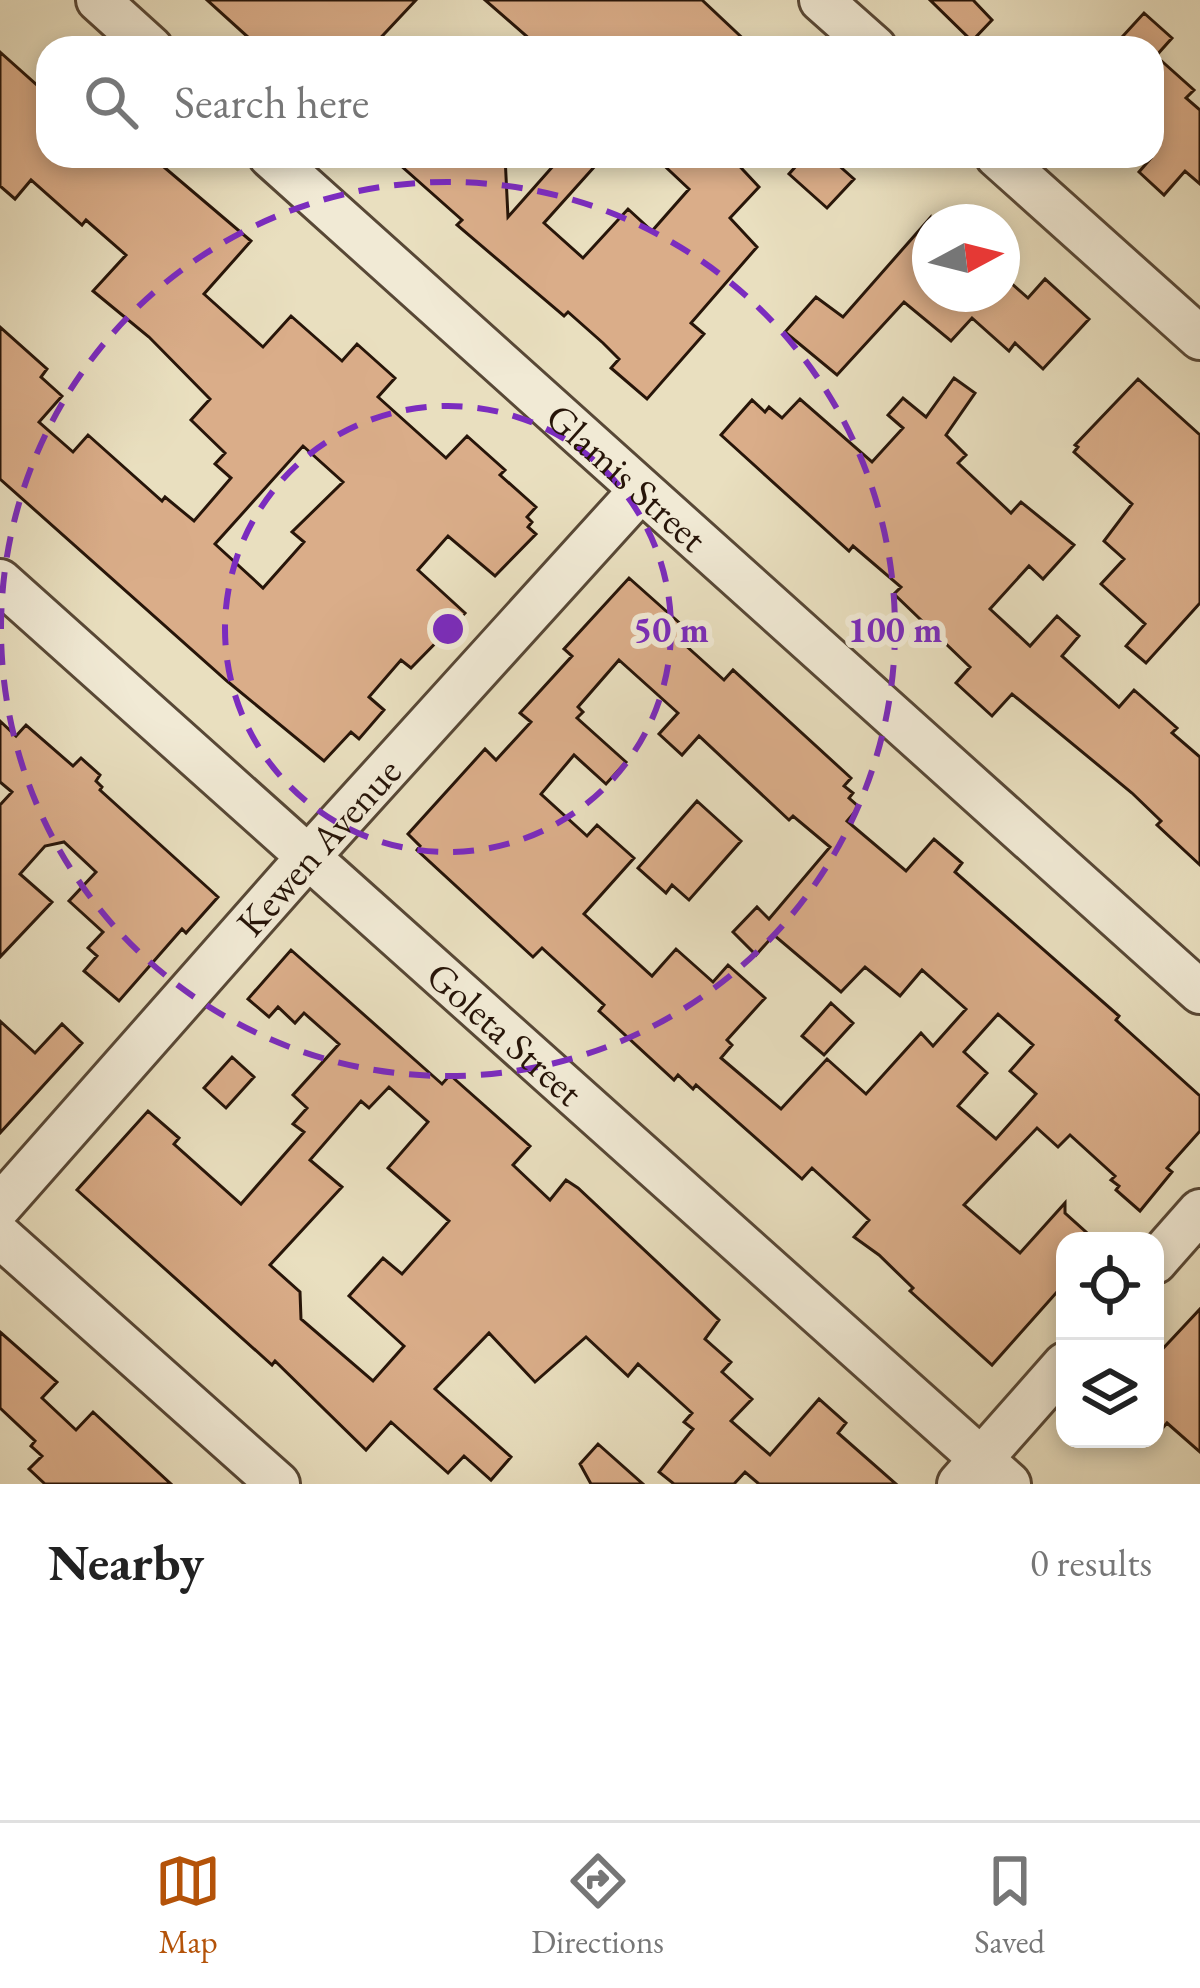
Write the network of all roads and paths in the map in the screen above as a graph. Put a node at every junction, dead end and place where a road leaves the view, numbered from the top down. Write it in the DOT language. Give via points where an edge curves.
graph roads {
  1 [pos="98,0"];
  2 [pos="821,0"];
  3 [pos="138,36"];
  4 [pos="862,36"];
  5 [pos="283,168"];
  6 [pos="1010,168"];
  7 [pos="1200,338"];
  8 [pos="640,491"];
  9 [pos="0,581"];
  10 [pos="309,856"];
  11 [pos="1200,992"];
  12 [pos="0,1206"];
  13 [pos="1200,1211"];
  14 [pos="0,1235"];
  15 [pos="1164,1252"];
  16 [pos="1056,1376"];
  17 [pos="983,1476"];
  18 [pos="278,1484"];
  1 -- 3 [label="street"];
  2 -- 4 [label="street"];
  5 -- 8 [label="street, Glamis Street"];
  6 -- 7 [label="street"];
  8 -- 10 [label="street, Kewen Avenue"];
  8 -- 11 [label="street, Glamis Street"];
  9 -- 10 [label="street, Goleta Street"];
  10 -- 12 [label="street, Kewen Avenue"];
  10 -- 17 [label="street, Goleta Street"];
  13 -- 15 [label="street"];
  14 -- 18 [label="street"];
  16 -- 17 [label="street"];
}
